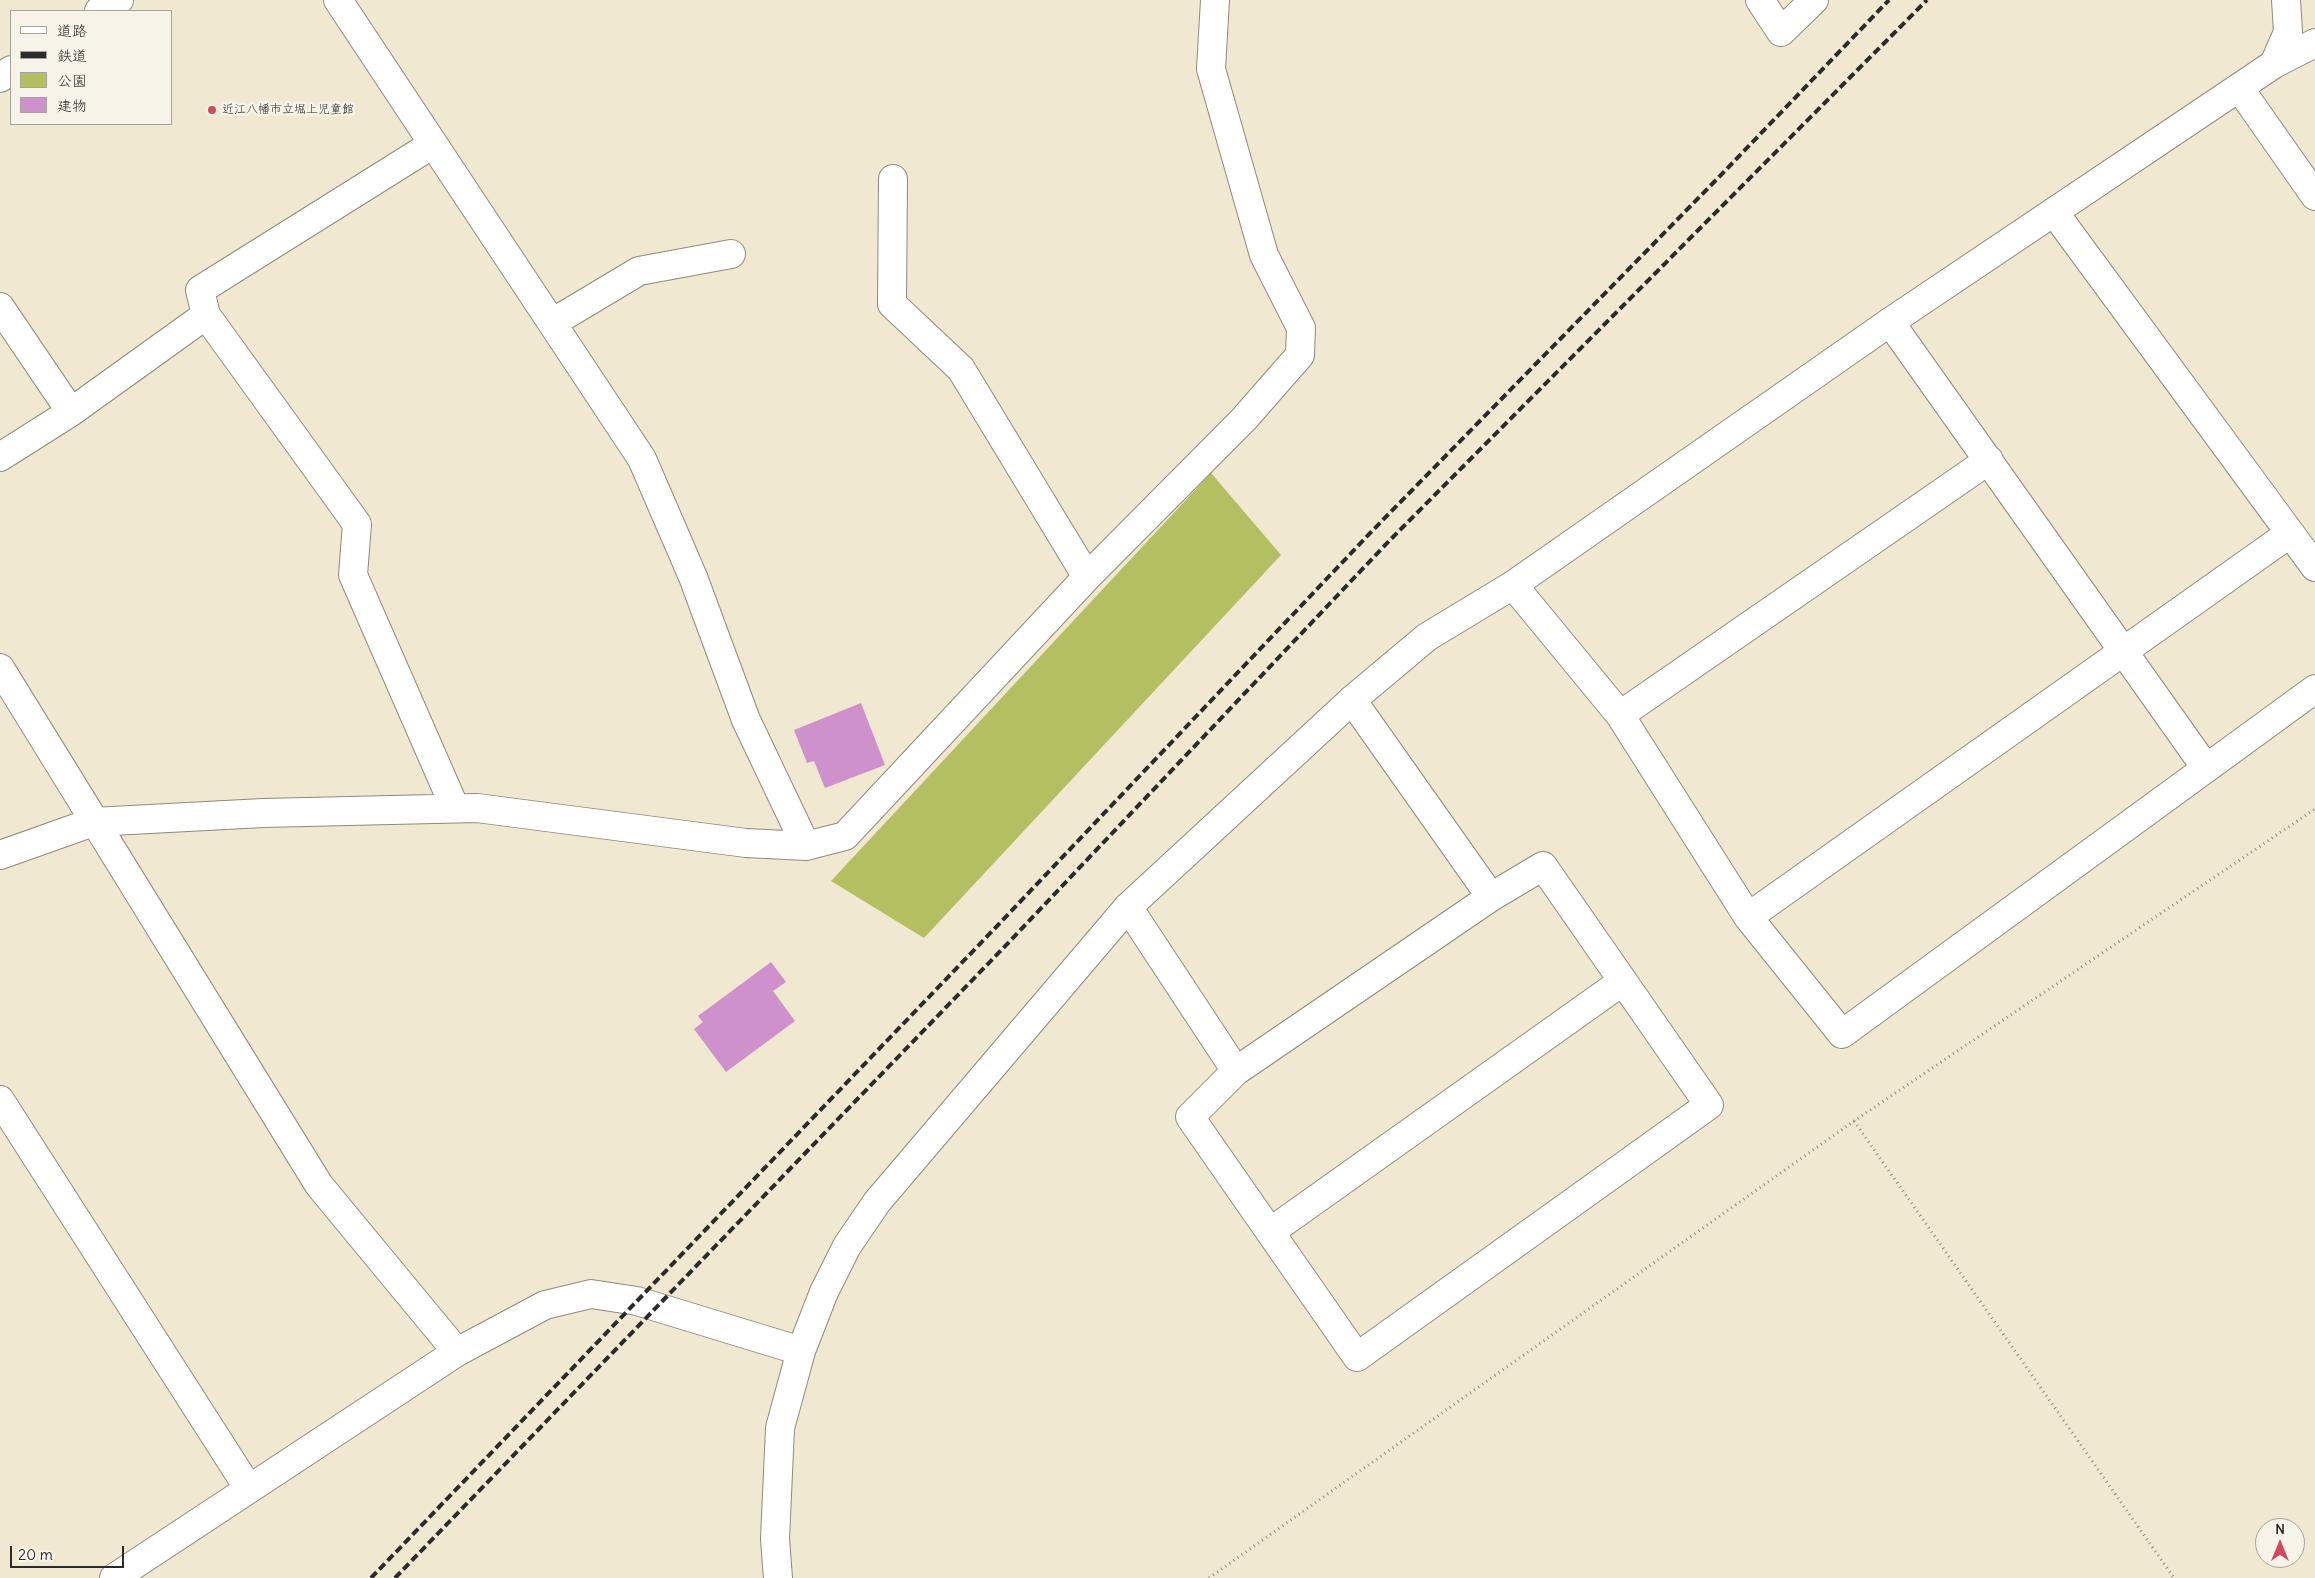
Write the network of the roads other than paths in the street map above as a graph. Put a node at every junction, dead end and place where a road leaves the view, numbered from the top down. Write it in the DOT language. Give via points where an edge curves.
graph roads {
  1 [pos="119,0"];
  2 [pos="338,0"];
  3 [pos="1214,0"];
  4 [pos="1760,0"];
  5 [pos="1814,0"];
  6 [pos="2286,0"];
  7 [pos="102,10"];
  8 [pos="2315,43"];
  9 [pos="2274,64"];
  10 [pos="2240,89"];
  11 [pos="433,144"];
  12 [pos="894,178"];
  13 [pos="2315,196"];
  14 [pos="2054,212"];
  15 [pos="731,254"];
  16 [pos="0,307"];
  17 [pos="206,315"];
  18 [pos="1890,322"];
  19 [pos="552,323"];
  20 [pos="70,412"];
  21 [pos="0,457"];
  22 [pos="1989,460"];
  23 [pos="2289,534"];
  24 [pos="2315,567"];
  25 [pos="1087,577"];
  26 [pos="1513,585"];
  27 [pos="2124,651"];
  28 [pos="0,668"];
  29 [pos="2315,689"];
  30 [pos="1352,700"];
  31 [pos="1620,715"];
  32 [pos="2206,768"];
  33 [pos="455,808"];
  34 [pos="93,822"];
  35 [pos="806,846"];
  36 [pos="0,855"];
  37 [pos="1491,897"];
  38 [pos="1128,907"];
  39 [pos="1748,917"];
  40 [pos="1623,981"];
  41 [pos="1236,1071"];
  42 [pos="0,1100"];
  43 [pos="1270,1232"];
  44 [pos="801,1351"];
  45 [pos="457,1352"];
  46 [pos="249,1489"];
  47 [pos="114,1578"];
  48 [pos="778,1578"];
  1 -- 7 [label="street"];
  2 -- 11 [label="street"];
  3 -- 25 [label="street" via="1211,69 1264,255 1301,328 1300,355 1244,419"];
  4 -- 5 [label="street" via="1781,32"];
  6 -- 9 [label="street" via="2288,32"];
  8 -- 9 [label="street"];
  9 -- 10 [label="street"];
  10 -- 13 [label="street"];
  10 -- 14 [label="street"];
  11 -- 17 [label="street" via="200,290"];
  11 -- 19 [label="street"];
  12 -- 25 [label="street" via="892,304 961,370"];
  14 -- 18 [label="street"];
  14 -- 23 [label="street"];
  15 -- 19 [label="street" via="639,271"];
  16 -- 20 [label="street"];
  17 -- 20 [label="street"];
  17 -- 33 [label="street" via="357,524 353,575"];
  18 -- 22 [label="street"];
  18 -- 26 [label="street"];
  19 -- 35 [label="street" via="642,459 693,577 746,720"];
  20 -- 21 [label="street"];
  22 -- 27 [label="street"];
  22 -- 31 [label="street"];
  23 -- 24 [label="street"];
  23 -- 27 [label="street"];
  25 -- 35 [label="street" via="844,836"];
  26 -- 30 [label="street" via="1427,637"];
  26 -- 31 [label="street"];
  27 -- 32 [label="street"];
  27 -- 39 [label="street"];
  28 -- 34 [label="street"];
  29 -- 32 [label="street"];
  30 -- 37 [label="street"];
  30 -- 38 [label="street"];
  31 -- 39 [label="street"];
  32 -- 39 [label="street" via="1842,1034"];
  33 -- 34 [label="street"];
  33 -- 35 [label="street" via="476,808 746,843"];
  34 -- 36 [label="street"];
  34 -- 45 [label="street" via="319,1185"];
  37 -- 40 [label="street" via="1543,866"];
  37 -- 41 [label="street"];
  38 -- 41 [label="street"];
  38 -- 44 [label="street" via="877,1202 847,1246 824,1292"];
  40 -- 43 [label="street"];
  40 -- 43 [label="street" via="1709,1105 1357,1357"];
  41 -- 43 [label="street" via="1190,1117"];
  42 -- 46 [label="street"];
  44 -- 45 [label="street" via="637,1301 591,1294 545,1305"];
  44 -- 48 [label="street" via="780,1428 775,1538"];
  45 -- 46 [label="street"];
  46 -- 47 [label="street"];
}
